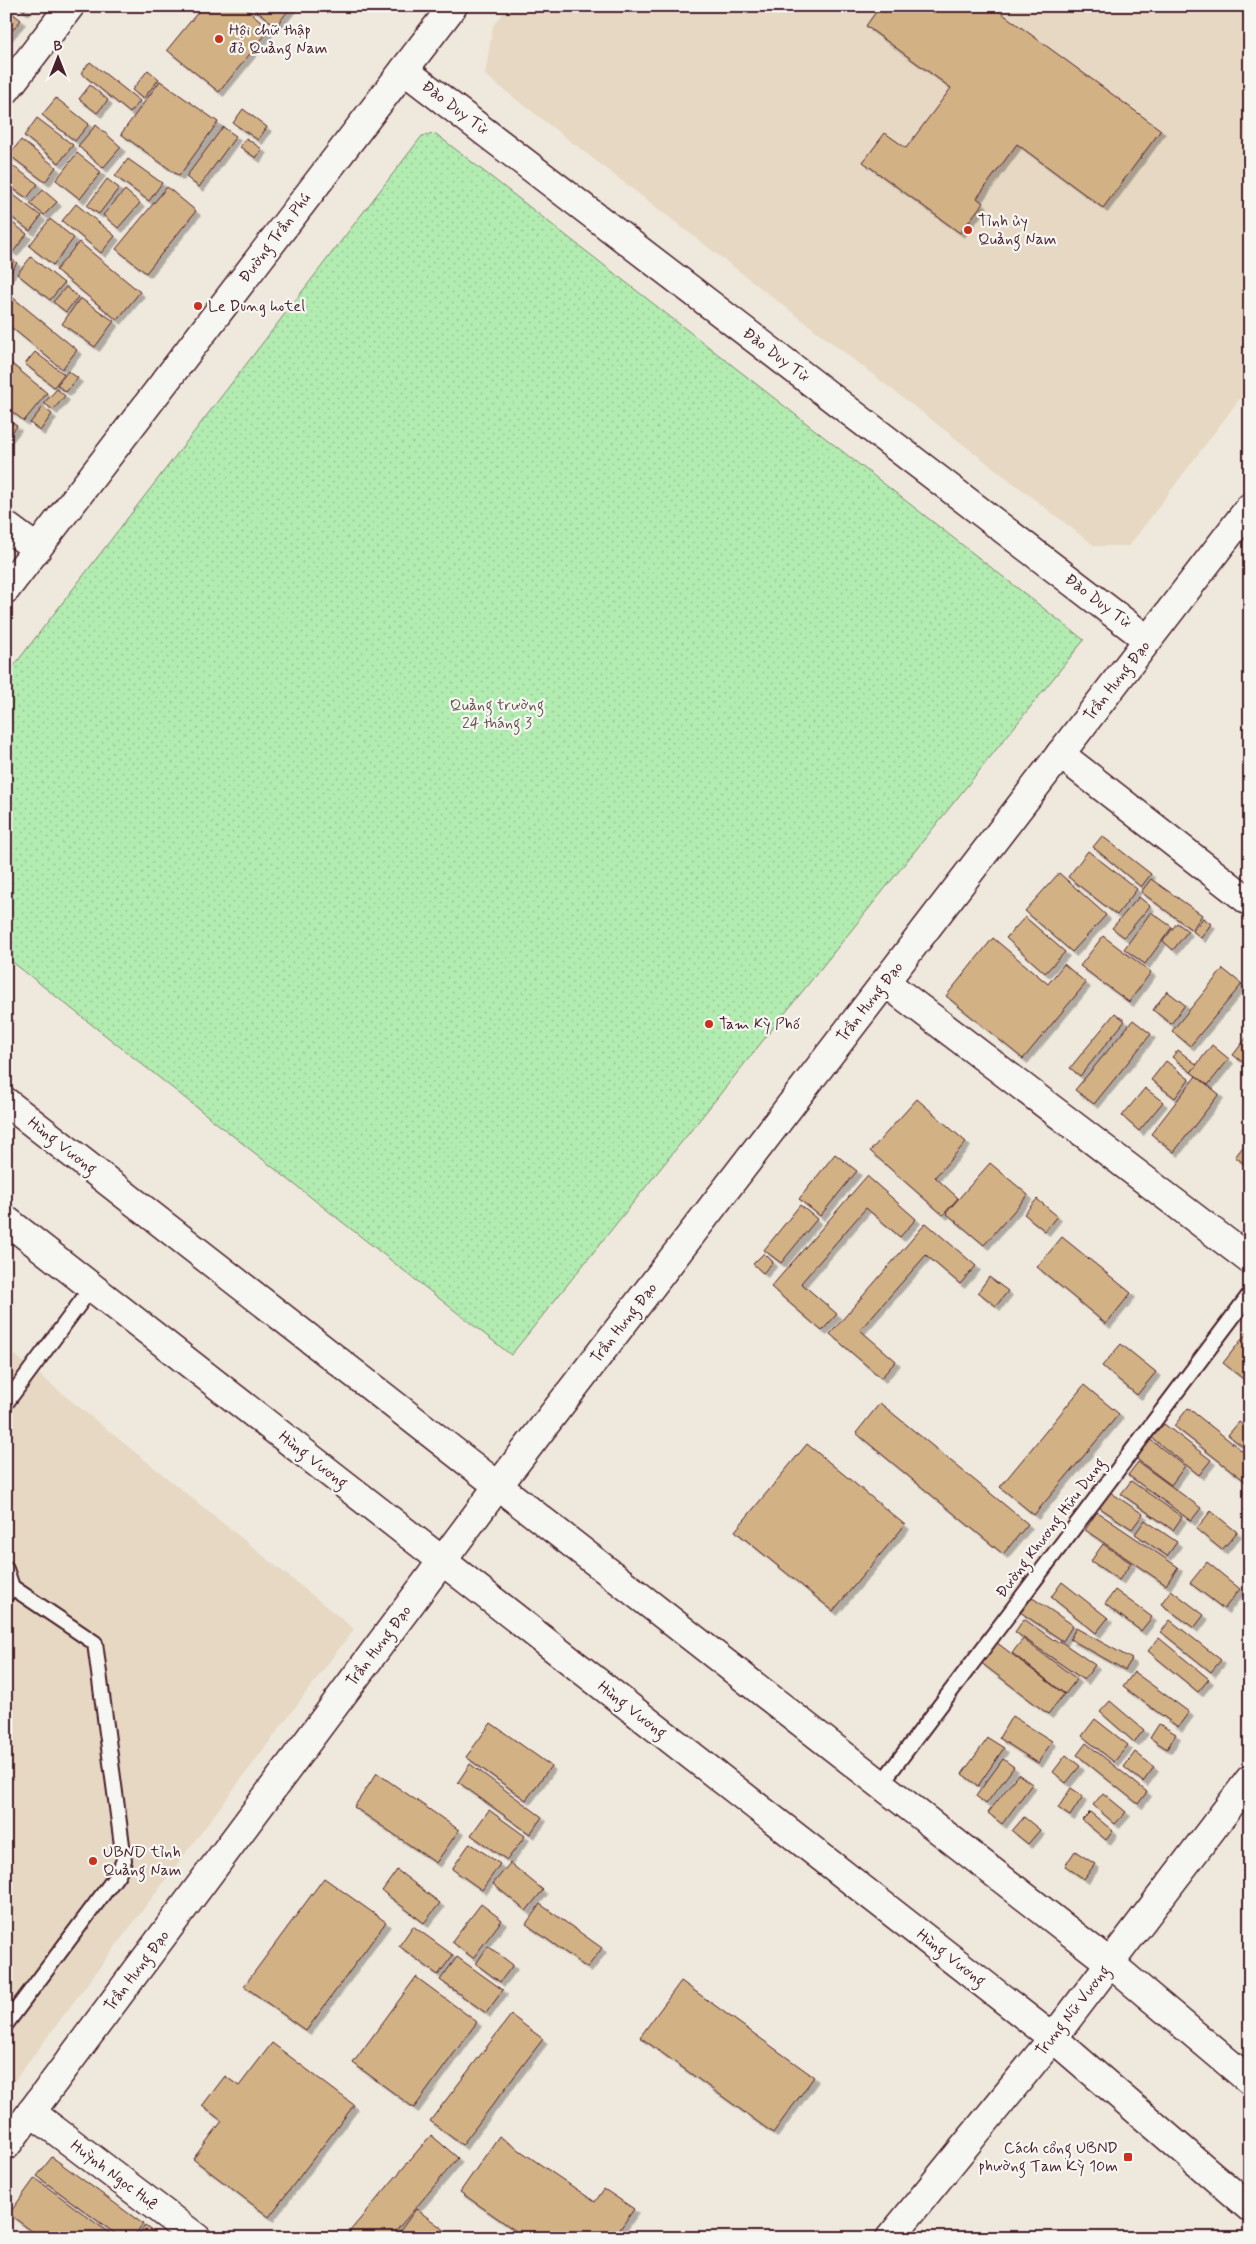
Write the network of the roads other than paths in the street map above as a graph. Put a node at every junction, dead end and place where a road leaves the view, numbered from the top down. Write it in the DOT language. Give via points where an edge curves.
graph roads {
  1 [pos="70,6"];
  2 [pos="453,6"];
  3 [pos="404,70"];
  4 [pos="6,90"];
  5 [pos="1250,507"];
  6 [pos="6,526"];
  7 [pos="37,549"];
  8 [pos="6,589"];
  9 [pos="1148,640"];
  10 [pos="1060,754"];
  11 [pos="1250,902"];
  12 [pos="886,982"];
  13 [pos="6,1102"];
  14 [pos="6,1220"];
  15 [pos="1250,1260"];
  16 [pos="92,1287"];
  17 [pos="1250,1294"];
  18 [pos="6,1403"];
  19 [pos="498,1486"];
  20 [pos="442,1562"];
  21 [pos="6,1570"];
  22 [pos="9,1591"];
  23 [pos="1250,1780"];
  24 [pos="881,1784"];
  25 [pos="1111,1964"];
  26 [pos="6,2024"];
  27 [pos="1053,2038"];
  28 [pos="1250,2081"];
  29 [pos="31,2112"];
  30 [pos="6,2146"];
  31 [pos="1250,2208"];
  32 [pos="197,2238"];
  33 [pos="890,2238"];
  1 -- 4 [label="street"];
  2 -- 3 [label="street, Đường Trần Phú"];
  3 -- 7 [label="street, Đường Trần Phú"];
  3 -- 9 [label="street, Đào Duy Từ"];
  5 -- 9 [label="street, Trần Hưng Đạo"];
  6 -- 7 [label="street"];
  7 -- 8 [label="street, Đường Trần Phú"];
  9 -- 10 [label="street, Trần Hưng Đạo"];
  10 -- 11 [label="street"];
  10 -- 12 [label="street, Trần Hưng Đạo"];
  12 -- 15 [label="street"];
  12 -- 19 [label="street, Trần Hưng Đạo"];
  13 -- 19 [label="street, Hùng Vương"];
  14 -- 16 [label="street, Hùng Vương"];
  16 -- 18 [label="lane"];
  16 -- 20 [label="street, Hùng Vương"];
  17 -- 24 [label="lane, Đường Khương Hữu Dụng"];
  19 -- 20 [label="street, Trần Hưng Đạo"];
  19 -- 24 [label="street, Hùng Vương"];
  20 -- 27 [label="street, Hùng Vương"];
  20 -- 29 [label="street, Trần Hưng Đạo"];
  21 -- 22 [label="lane"];
  22 -- 26 [label="lane" via="95,1643 124,1860 118,1874"];
  23 -- 25 [label="street, Trưng Nữ Vương"];
  24 -- 25 [label="street, Hùng Vương"];
  25 -- 27 [label="street, Trưng Nữ Vương"];
  25 -- 28 [label="street, Hùng Vương"];
  27 -- 31 [label="street, Hùng Vương"];
  27 -- 33 [label="street, Trưng Nữ Vương"];
  29 -- 30 [label="street, Trần Hưng Đạo"];
  29 -- 32 [label="street, Huỳnh Ngọc Huệ"];
}
